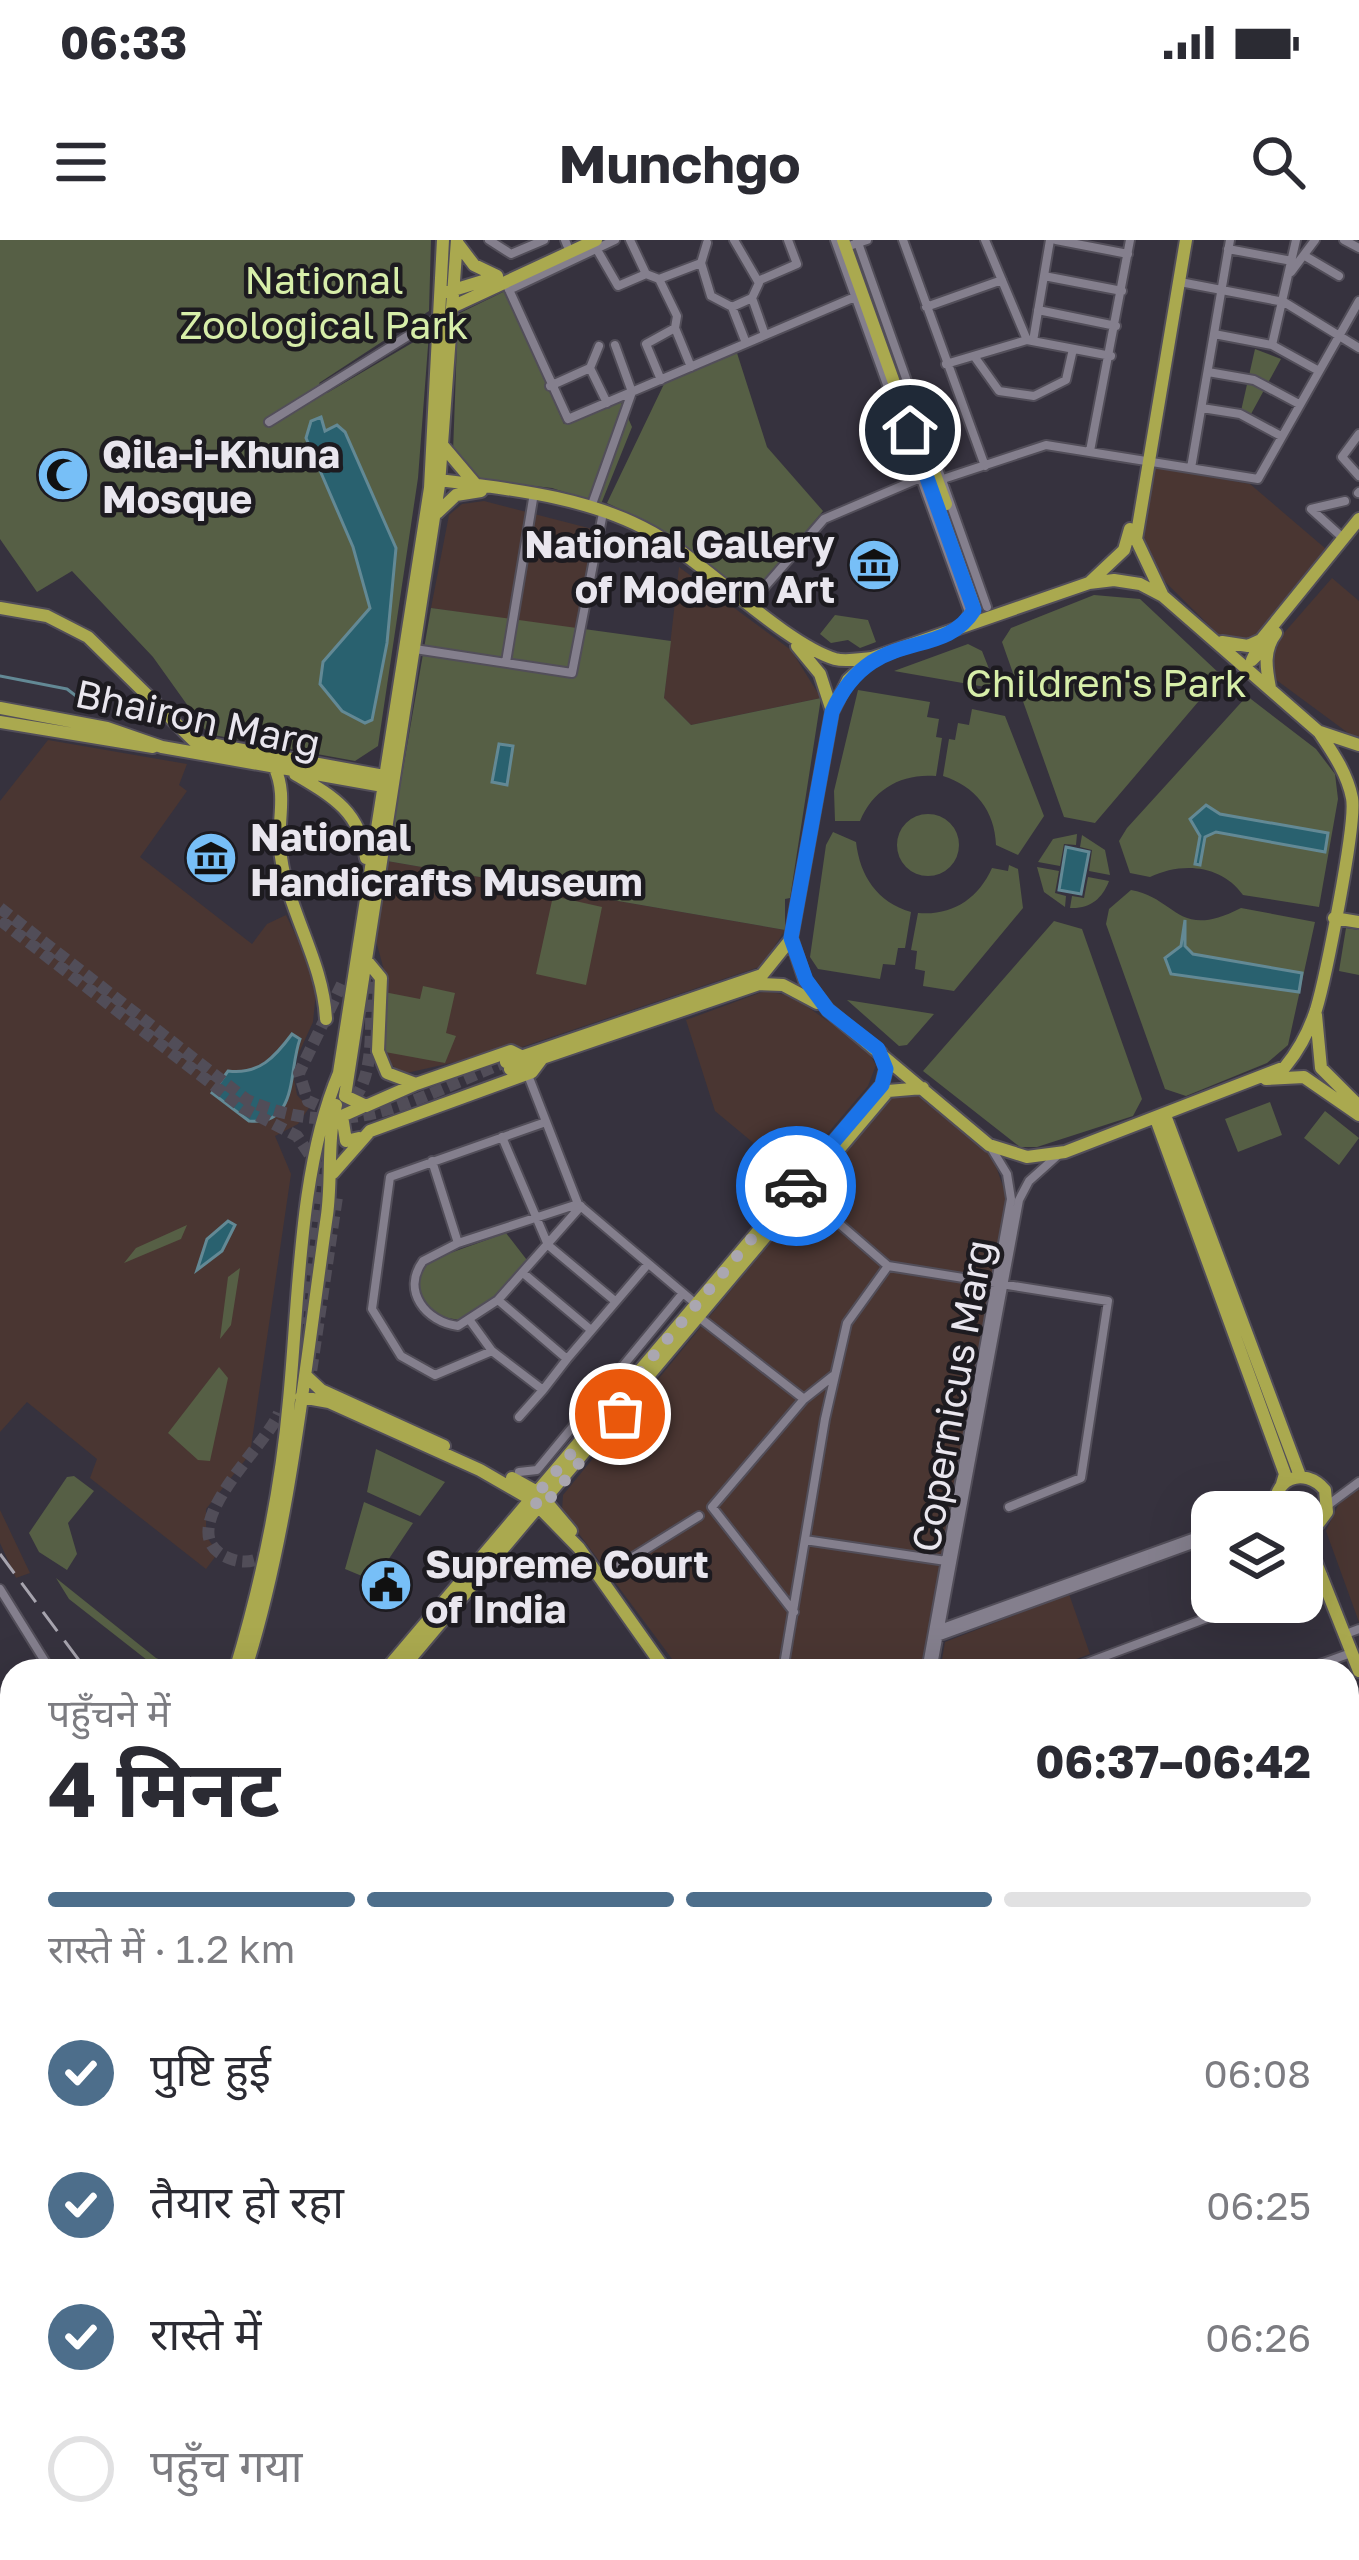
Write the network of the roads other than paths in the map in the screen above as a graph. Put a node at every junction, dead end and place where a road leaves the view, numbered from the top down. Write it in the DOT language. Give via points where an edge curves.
graph roads {
  1 [pos="443,240"];
  2 [pos="488,240"];
  3 [pos="544,240"];
  4 [pos="615,240"];
  5 [pos="630,240"];
  6 [pos="734,240"];
  7 [pos="788,240"];
  8 [pos="903,240"];
  9 [pos="985,240"];
  10 [pos="1053,240"];
  11 [pos="1130,240"];
  12 [pos="1184,240"];
  13 [pos="1296,240"];
  14 [pos="1315,240"];
  15 [pos="1344,240"];
  16 [pos="457,241"];
  17 [pos="710,241"];
  18 [pos="852,241"];
  19 [pos="570,242"];
  20 [pos="596,244"];
  21 [pos="1229,244"];
  22 [pos="1359,248"];
  23 [pos="1128,254"];
  24 [pos="1308,258"];
  25 [pos="701,263"];
  26 [pos="1292,268"];
  27 [pos="646,274"];
  28 [pos="1044,276"];
  29 [pos="1339,276"];
  30 [pos="659,279"];
  31 [pos="504,280"];
  32 [pos="1002,280"];
  33 [pos="758,281"];
  34 [pos="1179,281"];
  35 [pos="1222,290"];
  36 [pos="1122,291"];
  37 [pos="859,296"];
  38 [pos="752,298"];
  39 [pos="1359,301"];
  40 [pos="1284,302"];
  41 [pos="444,303"];
  42 [pos="732,307"];
  43 [pos="926,307"];
  44 [pos="1038,310"];
  45 [pos="1116,326"];
  46 [pos="675,328"];
  47 [pos="1214,334"];
  48 [pos="765,335"];
  49 [pos="1339,335"];
  50 [pos="1030,340"];
  51 [pos="746,343"];
  52 [pos="1272,344"];
  53 [pos="615,345"];
  54 [pos="599,346"];
  55 [pos="1359,348"];
  56 [pos="1073,349"];
  57 [pos="974,356"];
  58 [pos="1111,356"];
  59 [pos="946,364"];
  60 [pos="691,367"];
  61 [pos="590,368"];
  62 [pos="1318,371"];
  63 [pos="1208,372"];
  64 [pos="661,380"];
  65 [pos="550,386"];
  66 [pos="632,392"];
  67 [pos="607,403"];
  68 [pos="1300,404"];
  69 [pos="1202,408"];
  70 [pos="268,422"];
  71 [pos="1359,434"];
  72 [pos="1281,436"];
  73 [pos="442,445"];
  74 [pos="1090,451"];
  75 [pos="1145,461"];
  76 [pos="985,466"];
  77 [pos="1191,468"];
  78 [pos="1359,476"];
  79 [pos="932,478"];
  80 [pos="444,483"];
  81 [pos="480,489"];
  82 [pos="533,499"];
  83 [pos="1345,501"];
  84 [pos="596,513"];
  85 [pos="1359,519"];
  86 [pos="433,520"];
  87 [pos="1359,529"];
  88 [pos="1343,538"];
  89 [pos="1089,583"];
  90 [pos="1163,596"];
  91 [pos="749,604"];
  92 [pos="0,608"];
  93 [pos="1004,611"];
  94 [pos="966,622"];
  95 [pos="1215,640"];
  96 [pos="1265,642"];
  97 [pos="414,649"];
  98 [pos="872,658"];
  99 [pos="506,662"];
  100 [pos="1249,663"];
  101 [pos="1270,688"];
  102 [pos="0,708"];
  103 [pos="832,712"];
  104 [pos="62,719"];
  105 [pos="0,722"];
  106 [pos="179,726"];
  107 [pos="1318,732"];
  108 [pos="78,736"];
  109 [pos="1359,745"];
  110 [pos="161,747"];
  111 [pos="193,747"];
  112 [pos="388,748"];
  113 [pos="279,767"];
  114 [pos="352,770"];
  115 [pos="384,781"];
  116 [pos="1357,801"];
  117 [pos="369,871"];
  118 [pos="1334,918"];
  119 [pos="1359,922"];
  120 [pos="791,938"];
  121 [pos="358,949"];
  122 [pos="369,968"];
  123 [pos="770,968"];
  124 [pos="342,984"];
  125 [pos="776,984"];
  126 [pos="1316,1007"];
  127 [pos="828,1010"];
  128 [pos="326,1019"];
  129 [pos="878,1049"];
  130 [pos="518,1065"];
  131 [pos="350,1068"];
  132 [pos="1259,1080"];
  133 [pos="416,1084"];
  134 [pos="1333,1089"];
  135 [pos="930,1090"];
  136 [pos="366,1106"];
  137 [pos="1359,1111"];
  138 [pos="1161,1117"];
  139 [pos="543,1123"];
  140 [pos="370,1131"];
  141 [pos="502,1137"];
  142 [pos="989,1145"];
  143 [pos="1065,1152"];
  144 [pos="432,1161"];
  145 [pos="333,1177"];
  146 [pos="313,1178"];
  147 [pos="804,1193"];
  148 [pos="337,1197"];
  149 [pos="1015,1199"];
  150 [pos="580,1205"];
  151 [pos="533,1219"];
  152 [pos="458,1244"];
  153 [pos="548,1245"];
  154 [pos="648,1264"];
  155 [pos="888,1266"];
  156 [pos="524,1273"];
  157 [pos="1000,1281"];
  158 [pos="683,1293"];
  159 [pos="498,1300"];
  160 [pos="616,1301"];
  161 [pos="698,1311"];
  162 [pos="471,1322"];
  163 [pos="303,1324"];
  164 [pos="591,1330"];
  165 [pos="492,1351"];
  166 [pos="567,1359"];
  167 [pos="290,1369"];
  168 [pos="304,1375"];
  169 [pos="834,1375"];
  170 [pos="290,1386"];
  171 [pos="543,1390"];
  172 [pos="301,1397"];
  173 [pos="596,1399"];
  174 [pos="804,1399"];
  175 [pos="354,1408"];
  176 [pos="608,1409"];
  177 [pos="279,1413"];
  178 [pos="519,1417"];
  179 [pos="520,1472"];
  180 [pos="1300,1476"];
  181 [pos="1359,1480"];
  182 [pos="1282,1484"];
  183 [pos="1280,1491"];
  184 [pos="1327,1497"];
  185 [pos="540,1501"];
  186 [pos="1009,1507"];
  187 [pos="1323,1509"];
  188 [pos="698,1516"];
  189 [pos="1323,1538"];
  190 [pos="805,1540"];
  191 [pos="1191,1542"];
  192 [pos="946,1561"];
  193 [pos="1324,1574"];
  194 [pos="601,1577"];
  195 [pos="945,1583"];
  196 [pos="0,1588"];
  197 [pos="794,1612"];
  198 [pos="1194,1623"];
  199 [pos="1355,1631"];
  200 [pos="936,1633"];
  201 [pos="1356,1654"];
  202 [pos="44,1659"];
  203 [pos="238,1659"];
  204 [pos="248,1659"];
  205 [pos="401,1659"];
  206 [pos="659,1659"];
  207 [pos="785,1659"];
  208 [pos="931,1659"];
  209 [pos="1098,1659"];
  1 -- 41 [label="main road"];
  2 -- 3 [label="street" via="509,254"];
  4 -- 20 [label="street"];
  5 -- 27 [label="street"];
  6 -- 33 [label="street"];
  7 -- 33 [label="street" via="797,265"];
  8 -- 43 [label="street"];
  9 -- 32 [label="street"];
  10 -- 23 [label="street"];
  10 -- 28 [label="street"];
  11 -- 23 [label="street"];
  12 -- 34 [label="main road"];
  12 -- 75 [label="main road"];
  13 -- 26 [label="street"];
  14 -- 24 [label="street"];
  15 -- 22 [label="street"];
  16 -- 31 [label="main road" via="474,265"];
  16 -- 41 [label="main road"];
  17 -- 25 [label="street"];
  18 -- 37 [label="main road"];
  18 -- 79 [label="main road"];
  19 -- 31 [label="main road"];
  20 -- 27 [label="street" via="616,286"];
  20 -- 31 [label="main road"];
  21 -- 26 [label="street"];
  21 -- 35 [label="street"];
  23 -- 36 [label="street"];
  24 -- 26 [label="street"];
  24 -- 29 [label="street"];
  25 -- 30 [label="street"];
  25 -- 42 [label="street" via="712,297"];
  26 -- 40 [label="street"];
  27 -- 30 [label="street"];
  28 -- 36 [label="street"];
  28 -- 44 [label="street"];
  30 -- 46 [label="street"];
  31 -- 41 [label="main road"];
  31 -- 65 [label="street"];
  32 -- 43 [label="street"];
  32 -- 50 [label="street"];
  33 -- 38 [label="street"];
  34 -- 35 [label="street"];
  34 -- 75 [label="main road"];
  35 -- 40 [label="street"];
  35 -- 47 [label="street"];
  36 -- 45 [label="street"];
  37 -- 48 [label="street"];
  37 -- 79 [label="main road"];
  38 -- 42 [label="street"];
  38 -- 48 [label="street"];
  39 -- 49 [label="street"];
  40 -- 49 [label="street"];
  40 -- 52 [label="street"];
  41 -- 70 [label="street"];
  41 -- 73 [label="main road"];
  41 -- 112 [label="main road" via="430,488"];
  42 -- 51 [label="street"];
  43 -- 59 [label="street"];
  44 -- 45 [label="street"];
  44 -- 50 [label="street"];
  45 -- 58 [label="street"];
  46 -- 60 [label="street"];
  46 -- 64 [label="street" via="646,342"];
  47 -- 52 [label="street"];
  47 -- 63 [label="street"];
  48 -- 51 [label="street"];
  49 -- 55 [label="street"];
  49 -- 62 [label="street"];
  50 -- 56 [label="street"];
  50 -- 57 [label="street"];
  51 -- 60 [label="street"];
  52 -- 62 [label="street"];
  53 -- 66 [label="street"];
  54 -- 61 [label="street"];
  56 -- 57 [label="street" via="1066,380 1034,396 1000,391"];
  56 -- 58 [label="street"];
  57 -- 59 [label="street"];
  58 -- 74 [label="street"];
  59 -- 76 [label="street"];
  60 -- 64 [label="street"];
  61 -- 65 [label="street"];
  61 -- 67 [label="street"];
  62 -- 68 [label="street"];
  63 -- 68 [label="street" via="1253,380"];
  63 -- 69 [label="street"];
  64 -- 66 [label="street"];
  65 -- 67 [label="street" via="567,419"];
  66 -- 67 [label="street"];
  66 -- 84 [label="street"];
  68 -- 72 [label="street"];
  69 -- 72 [label="street" via="1240,414"];
  69 -- 77 [label="street"];
  71 -- 78 [label="street" via="1342,457"];
  72 -- 77 [label="street" via="1255,481"];
  73 -- 80 [label="main road"];
  73 -- 81 [label="main road"];
  74 -- 75 [label="street"];
  74 -- 76 [label="street" via="1039,445"];
  75 -- 77 [label="street"];
  75 -- 89 [label="main road" via="1127,546"];
  75 -- 90 [label="main road" via="1136,538"];
  76 -- 79 [label="street"];
  79 -- 91 [label="street" via="824,519"];
  79 -- 93 [label="main road" via="981,604"];
  79 -- 94 [label="main road" via="974,606"];
  80 -- 81 [label="main road"];
  80 -- 86 [label="main road"];
  81 -- 82 [label="main road"];
  81 -- 84 [label="main road"];
  81 -- 86 [label="main road" via="456,495"];
  82 -- 84 [label="main road"];
  82 -- 99 [label="street"];
  83 -- 88 [label="street" via="1311,509"];
  84 -- 91 [label="main road" via="650,537"];
  84 -- 99 [label="street" via="572,673"];
  85 -- 88 [label="main road"];
  86 -- 97 [label="main road"];
  87 -- 96 [label="main road"];
  88 -- 96 [label="main road"];
  89 -- 90 [label="main road" via="1139,584"];
  89 -- 93 [label="main road"];
  90 -- 95 [label="main road"];
  91 -- 98 [label="main road" via="825,655"];
  91 -- 103 [label="main road" via="805,653"];
  92 -- 106 [label="main road, Bhairon Marg" via="47,616 88,637"];
  93 -- 94 [label="main road"];
  94 -- 98 [label="main road"];
  95 -- 96 [label="main road"];
  95 -- 100 [label="main road"];
  96 -- 100 [label="main road"];
  96 -- 101 [label="main road"];
  97 -- 99 [label="street"];
  97 -- 122 [label="main road"];
  98 -- 103 [label="main road" via="848,680"];
  100 -- 101 [label="main road"];
  101 -- 107 [label="main road"];
  102 -- 104 [label="main road, Bhairon Marg"];
  103 -- 120 [label="main road"];
  104 -- 108 [label="main road"];
  104 -- 110 [label="main road, Bhairon Marg"];
  105 -- 108 [label="main road"];
  106 -- 110 [label="main road"];
  106 -- 111 [label="main road, Bhairon Marg"];
  107 -- 109 [label="main road"];
  107 -- 116 [label="main road"];
  108 -- 110 [label="main road"];
  110 -- 111 [label="main road, Bhairon Marg"];
  111 -- 113 [label="main road, Bhairon Marg"];
  111 -- 114 [label="main road, Bhairon Marg"];
  112 -- 114 [label="main road" via="376,763"];
  112 -- 115 [label="main road"];
  113 -- 115 [label="main road, Bhairon Marg"];
  113 -- 117 [label="main road" via="351,813"];
  113 -- 128 [label="main road" via="280,858 322,975"];
  114 -- 115 [label="main road, Bhairon Marg"];
  115 -- 117 [label="main road"];
  116 -- 118 [label="main road"];
  117 -- 121 [label="main road"];
  118 -- 119 [label="main road"];
  118 -- 126 [label="main road"];
  120 -- 123 [label="main road"];
  120 -- 127 [label="main road"];
  121 -- 124 [label="main road"];
  121 -- 146 [label="main road"];
  122 -- 131 [label="main road"];
  122 -- 133 [label="main road" via="381,978 381,1064"];
  123 -- 125 [label="main road"];
  123 -- 130 [label="main road"];
  125 -- 127 [label="main road"];
  125 -- 130 [label="main road"];
  126 -- 132 [label="main road" via="1285,1067"];
  126 -- 134 [label="main road" via="1318,1056"];
  127 -- 129 [label="main road"];
  129 -- 135 [label="main road"];
  129 -- 161 [label="main road" via="882,1085"];
  130 -- 133 [label="main road" via="511,1051"];
  130 -- 139 [label="street"];
  130 -- 140 [label="main road"];
  131 -- 136 [label="main road" via="345,1096"];
  131 -- 145 [label="main road" via="333,1116"];
  132 -- 134 [label="main road" via="1304,1077"];
  132 -- 138 [label="main road"];
  133 -- 136 [label="main road"];
  134 -- 137 [label="main road"];
  135 -- 142 [label="main road"];
  135 -- 147 [label="main road" via="888,1091"];
  136 -- 140 [label="main road" via="343,1113 345,1139"];
  138 -- 143 [label="main road"];
  138 -- 180 [label="main road"];
  138 -- 182 [label="main road"];
  139 -- 141 [label="street"];
  139 -- 150 [label="street"];
  140 -- 145 [label="main road"];
  141 -- 144 [label="street"];
  141 -- 151 [label="street"];
  142 -- 143 [label="main road" via="1027,1157"];
  142 -- 149 [label="street, Copernicus Marg"];
  143 -- 149 [label="street, Copernicus Marg"];
  144 -- 152 [label="street"];
  144 -- 165 [label="street" via="388,1181 372,1313 401,1356 435,1375"];
  145 -- 146 [label="main road"];
  145 -- 148 [label="main road"];
  145 -- 168 [label="main road"];
  146 -- 167 [label="main road"];
  147 -- 155 [label="street"];
  147 -- 161 [label="main road"];
  149 -- 157 [label="street, Copernicus Marg"];
  150 -- 151 [label="street"];
  150 -- 153 [label="street"];
  150 -- 154 [label="street"];
  151 -- 152 [label="street"];
  151 -- 153 [label="street"];
  152 -- 162 [label="street" via="420,1264 416,1297 437,1321"];
  153 -- 156 [label="street"];
  153 -- 160 [label="street"];
  154 -- 158 [label="street"];
  154 -- 160 [label="street"];
  155 -- 157 [label="street"];
  155 -- 169 [label="street" via="848,1323"];
  156 -- 159 [label="street"];
  156 -- 164 [label="street"];
  157 -- 186 [label="street" via="1101,1298 1110,1309 1081,1478"];
  157 -- 192 [label="street, Copernicus Marg"];
  157 -- 195 [label="street, Copernicus Marg"];
  158 -- 161 [label="street"];
  158 -- 173 [label="street"];
  159 -- 162 [label="street"];
  159 -- 166 [label="street"];
  160 -- 164 [label="street"];
  161 -- 174 [label="street"];
  161 -- 176 [label="main road"];
  161 -- 185 [label="main road"];
  162 -- 165 [label="street"];
  163 -- 167 [label="main road"];
  164 -- 166 [label="street"];
  165 -- 171 [label="street"];
  166 -- 171 [label="street"];
  167 -- 170 [label="main road"];
  168 -- 172 [label="main road"];
  168 -- 175 [label="main road"];
  169 -- 174 [label="street"];
  169 -- 190 [label="street"];
  170 -- 177 [label="main road"];
  170 -- 203 [label="main road"];
  171 -- 178 [label="street"];
  172 -- 175 [label="main road"];
  172 -- 204 [label="main road"];
  173 -- 176 [label="street"];
  173 -- 179 [label="street" via="537,1470"];
  174 -- 197 [label="street" via="712,1507"];
  175 -- 185 [label="main road"];
  176 -- 185 [label="main road"];
  180 -- 182 [label="main road"];
  180 -- 184 [label="main road"];
  181 -- 184 [label="street"];
  181 -- 184 [label="street"];
  182 -- 183 [label="main road"];
  184 -- 187 [label="main road"];
  185 -- 194 [label="main road"];
  185 -- 205 [label="main road"];
  188 -- 194 [label="street"];
  189 -- 199 [label="main road"];
  190 -- 192 [label="street"];
  190 -- 197 [label="street"];
  191 -- 200 [label="street"];
  192 -- 195 [label="street, Copernicus Marg"];
  193 -- 201 [label="main road"];
  194 -- 206 [label="main road"];
  195 -- 200 [label="street, Copernicus Marg"];
  196 -- 202 [label="street"];
  197 -- 207 [label="street"];
  198 -- 209 [label="street"];
  199 -- 201 [label="main road"];
  200 -- 208 [label="street, Copernicus Marg"];
}
